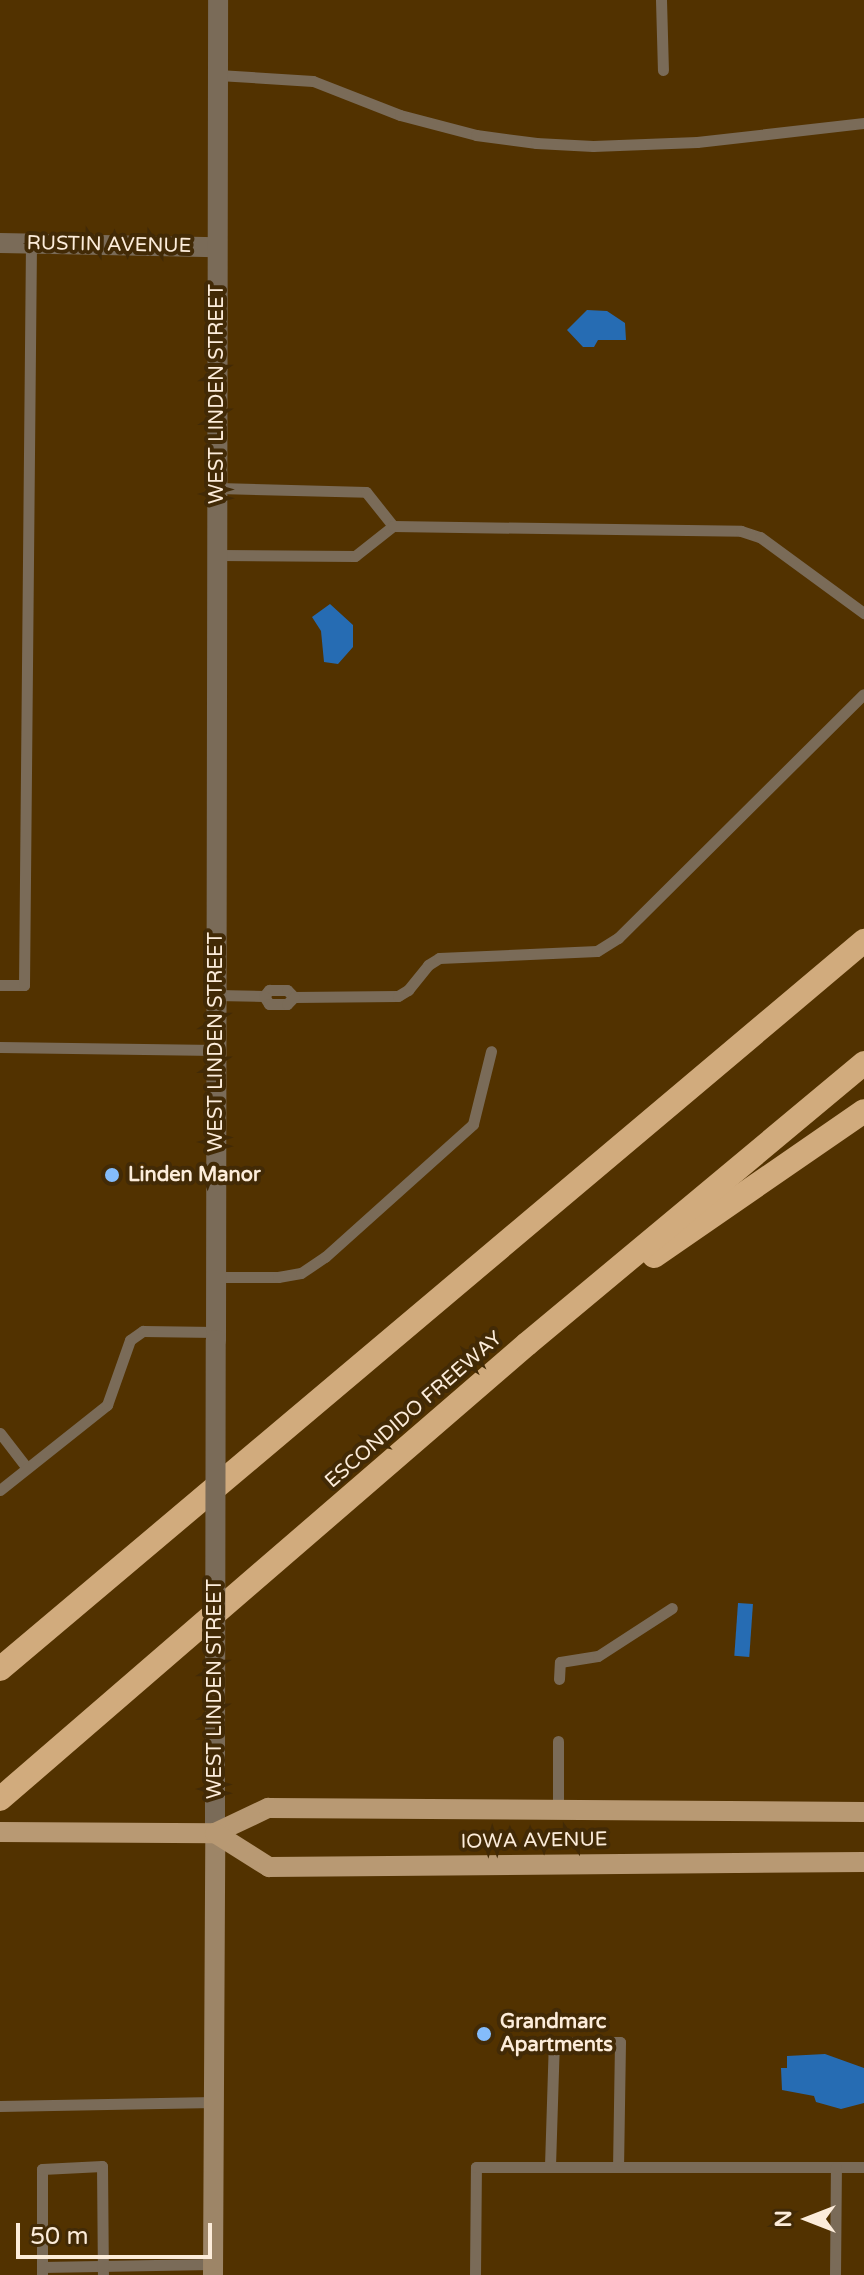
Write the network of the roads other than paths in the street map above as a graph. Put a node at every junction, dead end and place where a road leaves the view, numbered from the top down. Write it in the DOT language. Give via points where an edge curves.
graph roads {
  1 [pos="218,0"];
  2 [pos="661,0"];
  3 [pos="663,70"];
  4 [pos="218,75"];
  5 [pos="864,123"];
  6 [pos="31,242"];
  7 [pos="0,243"];
  8 [pos="217,247"];
  9 [pos="218,488"];
  10 [pos="393,526"];
  11 [pos="218,555"];
  12 [pos="864,613"];
  13 [pos="864,694"];
  14 [pos="859,944"];
  15 [pos="0,985"];
  16 [pos="216,995"];
  17 [pos="0,1047"];
  18 [pos="216,1050"];
  19 [pos="491,1051"];
  20 [pos="864,1063"];
  21 [pos="864,1111"];
  22 [pos="216,1277"];
  23 [pos="215,1336"];
  24 [pos="527,1344"];
  25 [pos="0,1433"];
  26 [pos="27,1468"];
  27 [pos="0,1490"];
  28 [pos="672,1608"];
  29 [pos="0,1669"];
  30 [pos="559,1679"];
  31 [pos="558,1741"];
  32 [pos="0,1799"];
  33 [pos="558,1809"];
  34 [pos="864,1812"];
  35 [pos="0,1832"];
  36 [pos="215,1833"];
  37 [pos="864,1862"];
  38 [pos="214,2102"];
  39 [pos="0,2106"];
  40 [pos="550,2166"];
  41 [pos="618,2167"];
  42 [pos="836,2167"];
  43 [pos="864,2167"];
  44 [pos="213,2270"];
  45 [pos="42,2271"];
  46 [pos="103,2271"];
  47 [pos="475,2275"];
  48 [pos="835,2275"];
  1 -- 4 [label="street, WEST LINDEN STREET"];
  2 -- 3 [label="lane"];
  4 -- 5 [label="lane" via="313,81 400,115 476,135 536,143 697,142"];
  4 -- 8 [label="street, WEST LINDEN STREET"];
  6 -- 7 [label="street, RUSTIN AVENUE"];
  6 -- 8 [label="street, RUSTIN AVENUE"];
  6 -- 15 [label="lane" via="24,985"];
  8 -- 9 [label="street, WEST LINDEN STREET"];
  9 -- 10 [label="lane" via="366,492"];
  9 -- 11 [label="street, WEST LINDEN STREET"];
  10 -- 11 [label="lane" via="355,556"];
  10 -- 12 [label="lane" via="741,531 760,537"];
  11 -- 16 [label="street, WEST LINDEN STREET"];
  13 -- 16 [label="lane" via="618,938 597,951 439,958 398,996 294,997 287,990 269,990 264,996"];
  14 -- 29 [label="highway"];
  16 -- 18 [label="street, WEST LINDEN STREET"];
  17 -- 18 [label="lane"];
  18 -- 22 [label="street, WEST LINDEN STREET"];
  19 -- 22 [label="lane" via="473,1124 325,1257 301,1273"];
  20 -- 24 [label="highway, ESCONDIDO FREEWAY"];
  21 -- 24 [label="highway"];
  22 -- 23 [label="street, WEST LINDEN STREET"];
  23 -- 26 [label="lane" via="143,1331 130,1340 107,1405"];
  23 -- 36 [label="street, WEST LINDEN STREET, bridge"];
  24 -- 32 [label="highway, ESCONDIDO FREEWAY"];
  25 -- 26 [label="lane"];
  26 -- 27 [label="lane"];
  28 -- 30 [label="lane" via="598,1656 560,1662"];
  31 -- 33 [label="lane"];
  33 -- 34 [label="main road, IOWA AVENUE"];
  33 -- 36 [label="main road, IOWA AVENUE" via="268,1808"];
  35 -- 36 [label="main road, IOWA AVENUE"];
  36 -- 37 [label="main road, IOWA AVENUE" via="269,1867"];
  36 -- 38 [label="main road, WEST LINDEN STREET"];
  38 -- 39 [label="lane"];
  38 -- 44 [label="main road, WEST LINDEN STREET"];
  40 -- 41 [label="lane"];
  40 -- 41 [label="lane" via="554,2042 620,2042"];
  40 -- 47 [label="lane" via="476,2167"];
  41 -- 42 [label="lane"];
  42 -- 43 [label="lane"];
  42 -- 48 [label="lane"];
  44 -- 46 [label="lane"];
  45 -- 46 [label="lane"];
  45 -- 46 [label="lane" via="42,2169 102,2166"];
}
